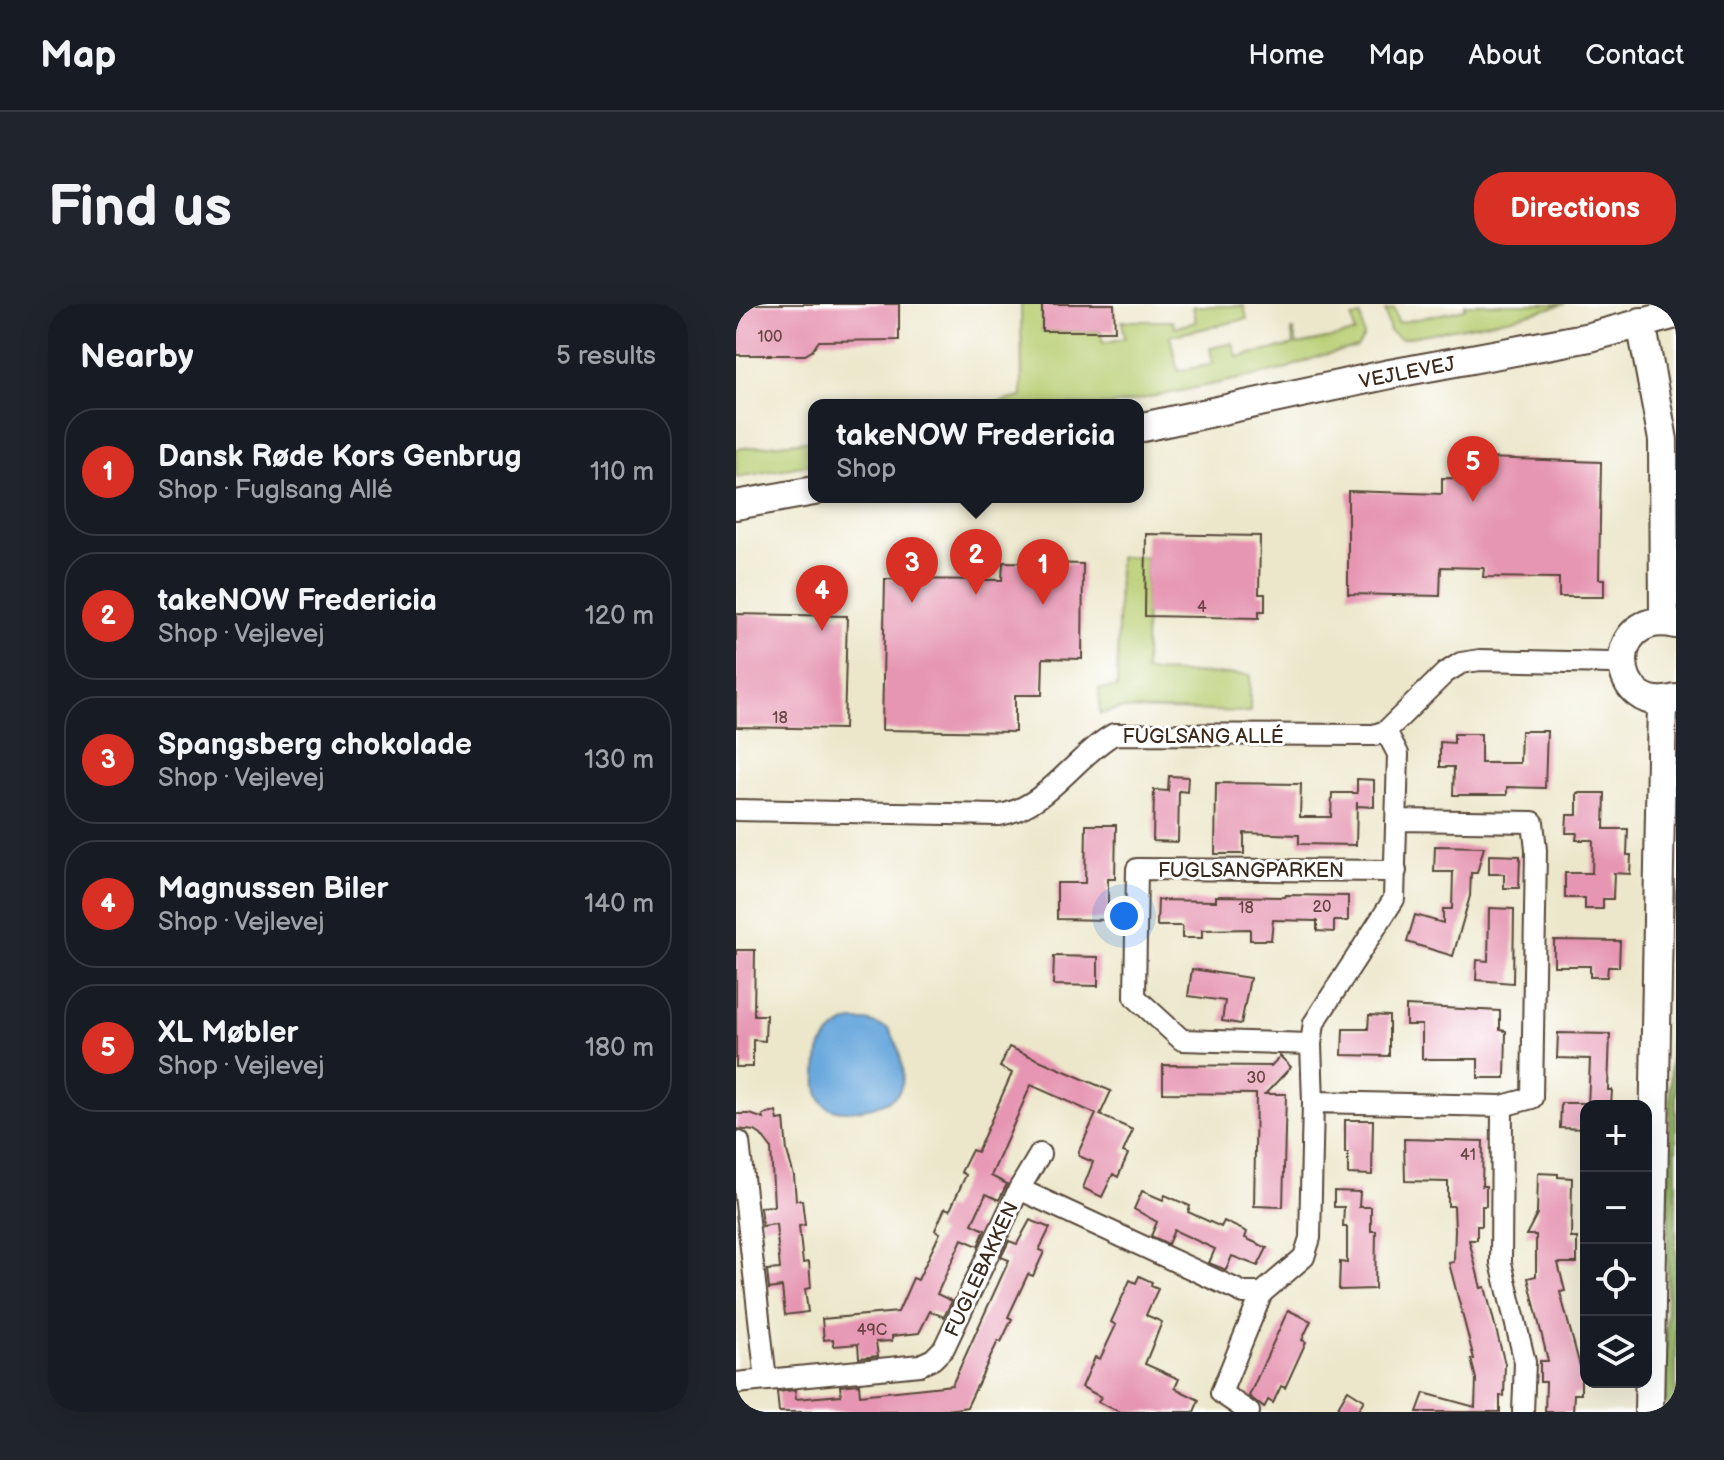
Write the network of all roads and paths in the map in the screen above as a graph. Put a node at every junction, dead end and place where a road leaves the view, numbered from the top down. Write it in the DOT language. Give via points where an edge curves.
graph roads {
  1 [pos="1639,313"];
  2 [pos="1676,314"];
  3 [pos="1144,427"];
  4 [pos="808,492"];
  5 [pos="736,505"];
  6 [pos="1670,622"];
  7 [pos="1616,663"];
  8 [pos="1669,700"];
  9 [pos="1386,731"];
  10 [pos="736,810"];
  11 [pos="1398,820"];
  12 [pos="1396,871"];
  13 [pos="1311,1044"];
  14 [pos="1313,1102"];
  15 [pos="1502,1106"];
  16 [pos="739,1142"];
  17 [pos="1040,1154"];
  18 [pos="1019,1189"];
  19 [pos="1262,1293"];
  20 [pos="766,1380"];
  21 [pos="736,1383"];
  22 [pos="1249,1412"];
  23 [pos="1523,1412"];
  24 [pos="1649,1412"];
  1 -- 2 [label="street, VEJLEVEJ"];
  1 -- 3 [label="street, VEJLEVEJ" via="1590,337"];
  1 -- 6 [label="street" via="1663,440"];
  4 -- 5 [label="street"];
  6 -- 7 [label="street" via="1639,628"];
  7 -- 8 [label="street" via="1630,686 1650,700"];
  7 -- 9 [label="street" via="1461,663"];
  8 -- 24 [label="street"];
  9 -- 10 [label="street, FUGLSANG ALLÉ" via="1114,734 1032,804 999,815"];
  9 -- 11 [label="street" via="1398,754"];
  11 -- 12 [label="street"];
  11 -- 15 [label="street" via="1533,822 1532,1098"];
  12 -- 13 [label="street" via="1394,899 1314,1023"];
  12 -- 13 [label="street, FUGLSANGPARKEN" via="1137,869 1135,997 1182,1040"];
  13 -- 14 [label="street"];
  14 -- 15 [label="street"];
  14 -- 19 [label="street" via="1310,1238 1304,1257"];
  15 -- 23 [label="street" via="1501,1263 1525,1362"];
  16 -- 20 [label="street"];
  17 -- 18 [label="street, FUGLEBAKKEN"];
  18 -- 19 [label="street" via="1244,1293"];
  18 -- 20 [label="street, FUGLEBAKKEN" via="944,1348 933,1359 920,1365"];
  19 -- 22 [label="street" via="1221,1393"];
  20 -- 21 [label="street, FUGLEBAKKEN"];
}
